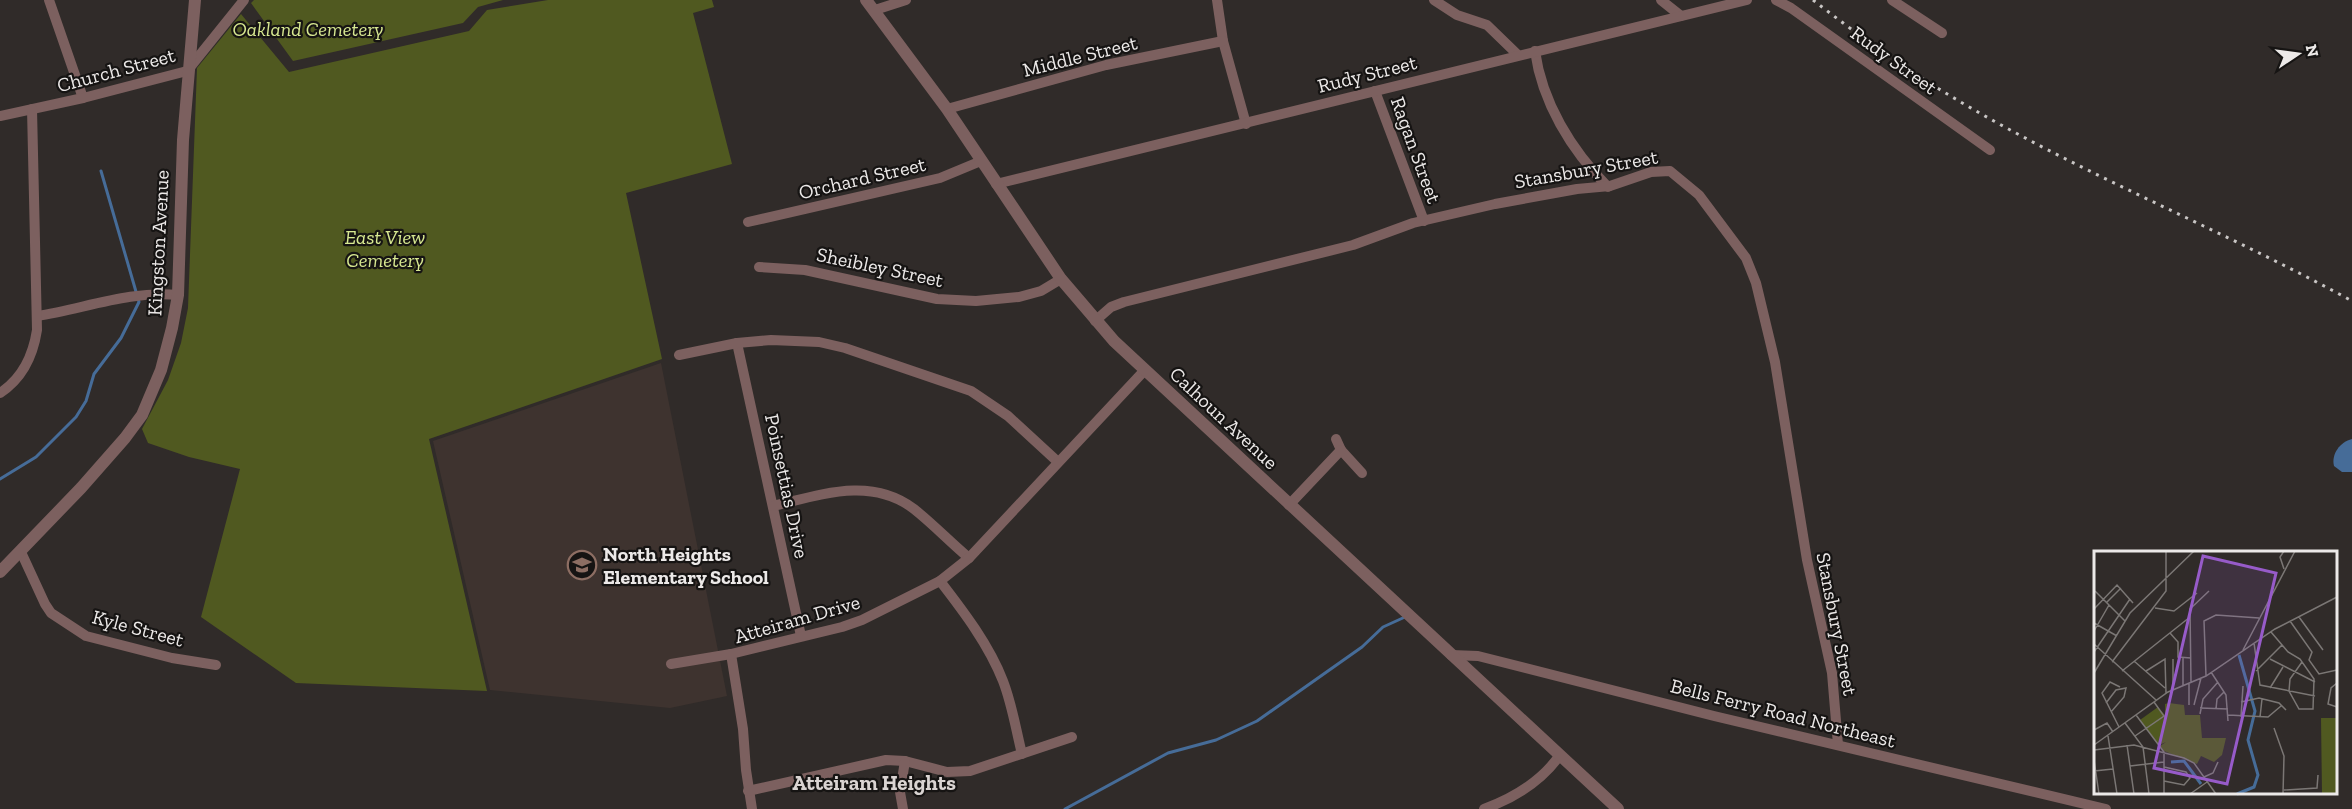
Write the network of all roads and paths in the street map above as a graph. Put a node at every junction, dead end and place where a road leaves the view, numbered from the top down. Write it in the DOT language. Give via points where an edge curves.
graph roads {
  1 [pos="49,0"];
  2 [pos="195,0"];
  3 [pos="244,0"];
  4 [pos="866,0"];
  5 [pos="906,0"];
  6 [pos="1217,0"];
  7 [pos="1434,0"];
  8 [pos="1661,0"];
  9 [pos="1747,0"];
  10 [pos="1776,0"];
  11 [pos="1892,0"];
  12 [pos="875,10"];
  13 [pos="1681,16"];
  14 [pos="1942,33"];
  15 [pos="1223,42"];
  16 [pos="1535,51"];
  17 [pos="1518,55"];
  18 [pos="187,71"];
  19 [pos="1375,91"];
  20 [pos="83,98"];
  21 [pos="32,109"];
  22 [pos="947,109"];
  23 [pos="0,116"];
  24 [pos="1246,124"];
  25 [pos="1990,150"];
  26 [pos="981,161"];
  27 [pos="996,184"];
  28 [pos="1608,187"];
  29 [pos="1424,221"];
  30 [pos="748,222"];
  31 [pos="759,267"];
  32 [pos="1061,279"];
  33 [pos="178,295"];
  34 [pos="37,316"];
  35 [pos="1095,321"];
  36 [pos="737,343"];
  37 [pos="679,355"];
  38 [pos="1144,371"];
  39 [pos="0,393"];
  40 [pos="1336,439"];
  41 [pos="1341,450"];
  42 [pos="1058,462"];
  43 [pos="1362,473"];
  44 [pos="1289,505"];
  45 [pos="773,506"];
  46 [pos="21,552"];
  47 [pos="969,558"];
  48 [pos="0,572"];
  49 [pos="940,581"];
  50 [pos="801,636"];
  51 [pos="731,654"];
  52 [pos="1451,655"];
  53 [pos="671,664"];
  54 [pos="216,665"];
  55 [pos="1072,736"];
  56 [pos="1838,746"];
  57 [pos="1022,754"];
  58 [pos="1560,755"];
  59 [pos="905,761"];
  60 [pos="748,791"];
  61 [pos="752,809"];
  62 [pos="903,809"];
  63 [pos="1484,809"];
  64 [pos="1618,809"];
  65 [pos="2106,809"];
  1 -- 20 [label="street"];
  2 -- 18 [label="street, Kingston Avenue"];
  3 -- 18 [label="street, Church Street"];
  4 -- 12 [label="street, Calhoun Avenue"];
  5 -- 12 [label="street"];
  6 -- 15 [label="street"];
  7 -- 17 [label="street" via="1457,15 1487,25"];
  8 -- 13 [label="street"];
  9 -- 13 [label="street, Rudy Street"];
  10 -- 25 [label="street, Rudy Street"];
  11 -- 14 [label="street"];
  12 -- 22 [label="street, Calhoun Avenue"];
  13 -- 16 [label="street, Rudy Street"];
  15 -- 22 [label="street, Middle Street" via="1106,65"];
  15 -- 24 [label="street"];
  16 -- 17 [label="street, Rudy Street"];
  16 -- 28 [label="street" via="1538,70 1558,120"];
  17 -- 19 [label="street, Rudy Street"];
  18 -- 20 [label="street, Church Street"];
  18 -- 33 [label="street, Kingston Avenue"];
  19 -- 24 [label="street, Rudy Street"];
  19 -- 29 [label="street, Ragan Street"];
  20 -- 21 [label="street, Church Street"];
  21 -- 23 [label="street, Church Street"];
  21 -- 34 [label="street"];
  22 -- 26 [label="street, Calhoun Avenue"];
  24 -- 27 [label="street, Rudy Street"];
  26 -- 27 [label="street, Calhoun Avenue"];
  26 -- 30 [label="street, Orchard Street" via="931,180"];
  27 -- 32 [label="street, Calhoun Avenue"];
  28 -- 29 [label="street, Stansbury Street" via="1495,204"];
  28 -- 56 [label="street, Stansbury Street" via="1651,172 1670,171 1699,195 1746,258 1776,362 1807,560 1832,673"];
  29 -- 35 [label="street, Stansbury Street" via="1353,245 1124,302"];
  31 -- 32 [label="street, Sheibley Street" via="805,270 937,299 976,301 1019,297 1041,291"];
  32 -- 35 [label="street, Calhoun Avenue"];
  33 -- 34 [label="street" via="161,293 119,299"];
  33 -- 46 [label="street, Kingston Avenue" via="164,360 142,415 118,447"];
  34 -- 39 [label="street" via="30,360"];
  35 -- 38 [label="street, Calhoun Avenue"];
  36 -- 37 [label="street"];
  36 -- 42 [label="street" via="819,342 932,376 971,391 998,409"];
  36 -- 45 [label="street, Poinsettias Drive"];
  38 -- 42 [label="street, Atteiram Drive"];
  38 -- 44 [label="street, Calhoun Avenue"];
  40 -- 41 [label="street"];
  41 -- 43 [label="street"];
  41 -- 44 [label="street"];
  42 -- 47 [label="street, Atteiram Drive"];
  44 -- 52 [label="street, Calhoun Avenue"];
  45 -- 47 [label="street" via="848,489 881,492 912,508"];
  45 -- 50 [label="street, Poinsettias Drive"];
  46 -- 48 [label="street, Kingston Avenue"];
  46 -- 54 [label="street, Kyle Street" via="51,613 86,636"];
  47 -- 49 [label="street, Atteiram Drive"];
  49 -- 50 [label="street, Atteiram Drive" via="862,620"];
  49 -- 57 [label="street" via="997,667"];
  50 -- 51 [label="street, Atteiram Drive"];
  51 -- 53 [label="street"];
  51 -- 60 [label="street, Atteiram Drive"];
  52 -- 56 [label="street, Bells Ferry Road Northeast" via="1478,656"];
  52 -- 58 [label="street, Calhoun Avenue"];
  55 -- 57 [label="street"];
  56 -- 65 [label="street, Bells Ferry Road Northeast"];
  57 -- 59 [label="street" via="959,772"];
  58 -- 63 [label="street" via="1531,785"];
  58 -- 64 [label="street, Calhoun Avenue"];
  59 -- 60 [label="street" via="873,762"];
  59 -- 62 [label="street" via="900,792"];
  60 -- 61 [label="street, Atteiram Drive"];
}
